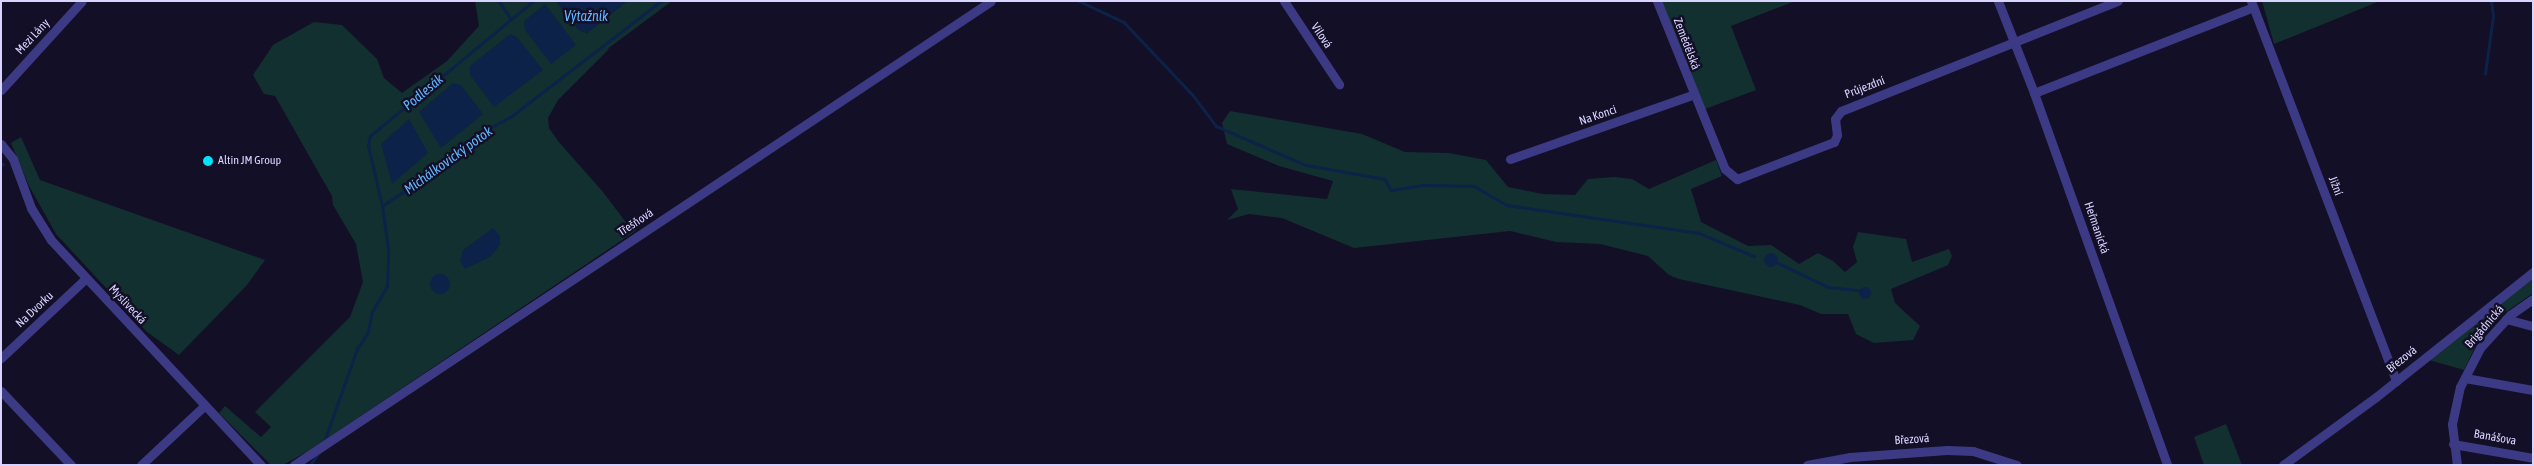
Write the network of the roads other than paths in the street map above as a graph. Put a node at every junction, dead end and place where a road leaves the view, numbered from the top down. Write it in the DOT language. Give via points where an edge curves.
graph roads {
  1 [pos="82,1"];
  2 [pos="991,1"];
  3 [pos="1284,1"];
  4 [pos="1657,1"];
  5 [pos="1998,1"];
  6 [pos="2118,1"];
  7 [pos="2252,4"];
  8 [pos="2015,42"];
  9 [pos="1339,84"];
  10 [pos="1,90"];
  11 [pos="2034,93"];
  12 [pos="1692,95"];
  13 [pos="1,144"];
  14 [pos="1510,159"];
  15 [pos="2533,272"];
  16 [pos="85,279"];
  17 [pos="2533,300"];
  18 [pos="2506,319"];
  19 [pos="2533,326"];
  20 [pos="1,358"];
  21 [pos="2465,378"];
  22 [pos="2396,381"];
  23 [pos="2533,390"];
  24 [pos="1,391"];
  25 [pos="204,406"];
  26 [pos="2453,444"];
  27 [pos="2533,458"];
  28 [pos="70,465"];
  29 [pos="141,465"];
  30 [pos="261,465"];
  31 [pos="294,465"];
  32 [pos="1807,465"];
  33 [pos="2017,465"];
  34 [pos="2167,465"];
  35 [pos="2283,465"];
  36 [pos="2457,465"];
  1 -- 10 [label="street, Mezi Lány"];
  2 -- 31 [label="street, Třešňová"];
  3 -- 9 [label="street, Vilová"];
  4 -- 12 [label="street, Zemědělská"];
  5 -- 8 [label="street, Heřmanická"];
  6 -- 8 [label="street, Průjezdní"];
  7 -- 11 [label="street"];
  7 -- 22 [label="street, Jižní"];
  8 -- 11 [label="street, Heřmanická"];
  8 -- 12 [label="street, Průjezdní" via="1841,111 1835,119 1838,135 1834,142 1737,179 1725,169"];
  11 -- 34 [label="street, Heřmanická"];
  12 -- 14 [label="street, Na Konci"];
  13 -- 16 [label="street, Myslivecká" via="12,159 31,208 51,240"];
  15 -- 22 [label="street, Březová"];
  16 -- 20 [label="street, Na Dvorku"];
  16 -- 25 [label="street, Myslivecká"];
  17 -- 18 [label="street, Brigádnická"];
  18 -- 19 [label="street"];
  18 -- 21 [label="street, Brigádnická" via="2480,348"];
  21 -- 23 [label="street"];
  21 -- 26 [label="street, Brigádnická" via="2454,408"];
  22 -- 35 [label="street, Březová"];
  24 -- 28 [label="street"];
  25 -- 29 [label="street"];
  25 -- 30 [label="street, Myslivecká"];
  26 -- 27 [label="street, Banášova"];
  26 -- 36 [label="street, Brigádnická"];
  32 -- 33 [label="street, Březová" via="1850,457 1947,450 1973,451"];
}
